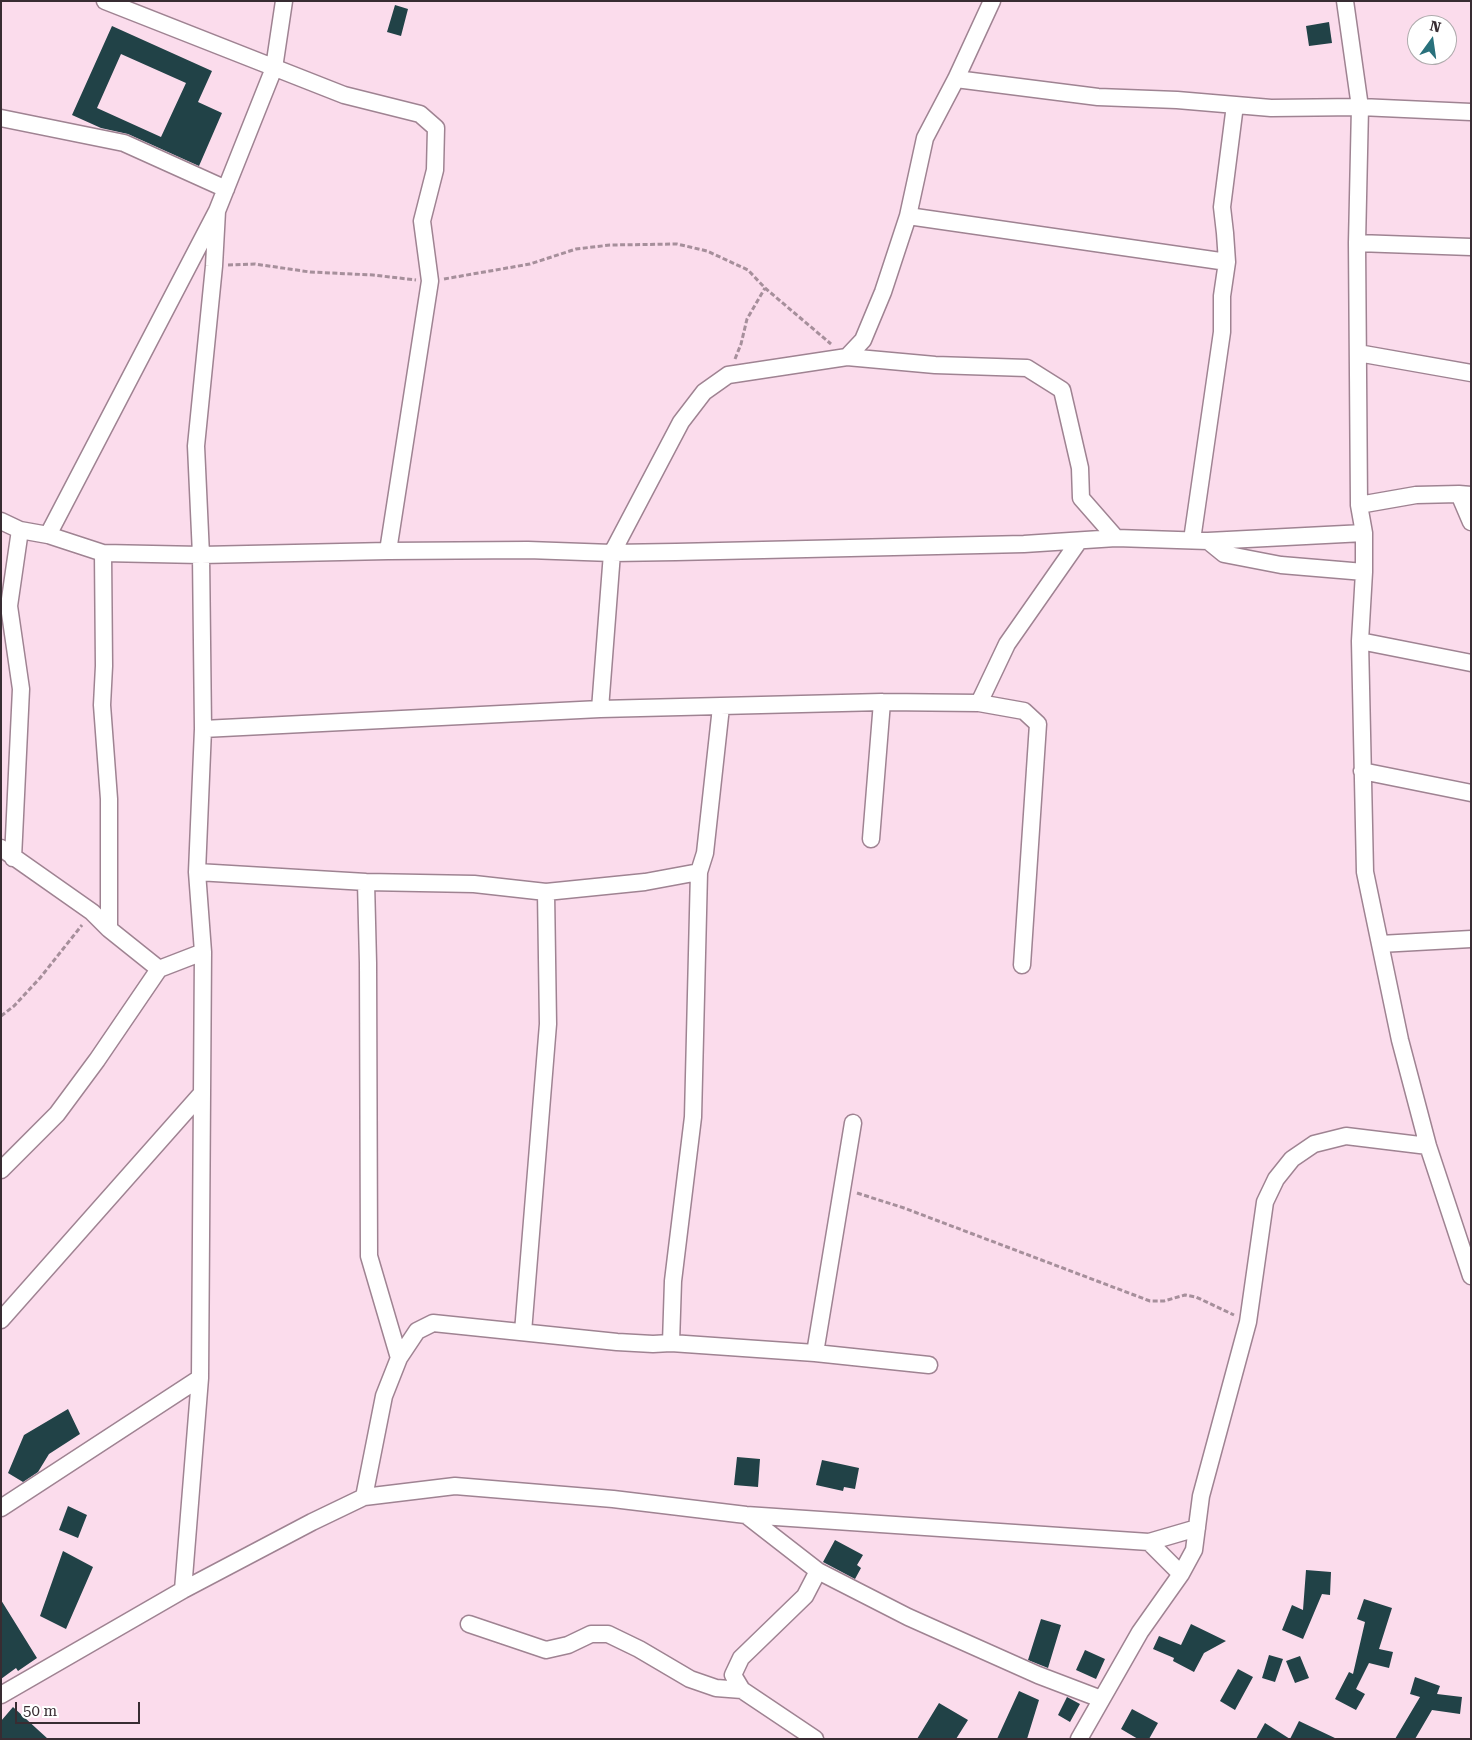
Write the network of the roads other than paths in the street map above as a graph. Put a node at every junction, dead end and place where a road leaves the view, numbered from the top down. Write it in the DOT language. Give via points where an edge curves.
graph roads {
  1 [pos="105,1"];
  2 [pos="284,1"];
  3 [pos="992,1"];
  4 [pos="1345,1"];
  5 [pos="274,68"];
  6 [pos="956,79"];
  7 [pos="1235,106"];
  8 [pos="1360,107"];
  9 [pos="1471,112"];
  10 [pos="1,118"];
  11 [pos="226,189"];
  12 [pos="217,211"];
  13 [pos="908,216"];
  14 [pos="1358,244"];
  15 [pos="1471,247"];
  16 [pos="1226,262"];
  17 [pos="1358,353"];
  18 [pos="847,357"];
  19 [pos="1471,373"];
  20 [pos="1465,494"];
  21 [pos="1359,505"];
  22 [pos="1,521"];
  23 [pos="1471,522"];
  24 [pos="20,530"];
  25 [pos="1364,533"];
  26 [pos="48,535"];
  27 [pos="1116,538"];
  28 [pos="1200,540"];
  29 [pos="1079,541"];
  30 [pos="388,551"];
  31 [pos="103,553"];
  32 [pos="612,553"];
  33 [pos="201,555"];
  34 [pos="1364,572"];
  35 [pos="1360,640"];
  36 [pos="1471,663"];
  37 [pos="882,702"];
  38 [pos="978,703"];
  39 [pos="721,707"];
  40 [pos="600,709"];
  41 [pos="203,730"];
  42 [pos="1362,772"];
  43 [pos="1471,793"];
  44 [pos="871,839"];
  45 [pos="7,853"];
  46 [pos="197,872"];
  47 [pos="699,872"];
  48 [pos="366,882"];
  49 [pos="546,892"];
  50 [pos="109,929"];
  51 [pos="1471,939"];
  52 [pos="1380,944"];
  53 [pos="204,952"];
  54 [pos="1022,965"];
  55 [pos="159,969"];
  56 [pos="202,1092"];
  57 [pos="853,1123"];
  58 [pos="1428,1146"];
  59 [pos="1,1170"];
  60 [pos="1471,1276"];
  61 [pos="1,1320"];
  62 [pos="524,1332"];
  63 [pos="671,1343"];
  64 [pos="815,1353"];
  65 [pos="399,1358"];
  66 [pos="929,1366"];
  67 [pos="200,1378"];
  68 [pos="364,1497"];
  69 [pos="1,1508"];
  70 [pos="746,1515"];
  71 [pos="1197,1528"];
  72 [pos="1149,1542"];
  73 [pos="818,1571"];
  74 [pos="1181,1574"];
  75 [pos="183,1590"];
  76 [pos="469,1624"];
  77 [pos="742,1690"];
  78 [pos="1,1695"];
  79 [pos="1101,1699"];
  80 [pos="815,1739"];
  81 [pos="1078,1739"];
  1 -- 5 [label="street"];
  2 -- 5 [label="street"];
  3 -- 6 [label="street"];
  4 -- 8 [label="street"];
  5 -- 11 [label="street"];
  5 -- 30 [label="street" via="344,95 420,114 436,128 435,170 422,221 430,281"];
  6 -- 7 [label="street" via="1098,96"];
  6 -- 13 [label="street" via="925,138"];
  7 -- 8 [label="street"];
  7 -- 16 [label="street" via="1222,207"];
  8 -- 9 [label="street"];
  8 -- 14 [label="street"];
  10 -- 11 [label="street" via="124,142"];
  11 -- 12 [label="street"];
  12 -- 26 [label="street"];
  12 -- 33 [label="street" via="196,446"];
  13 -- 16 [label="street"];
  13 -- 18 [label="street" via="864,340"];
  14 -- 15 [label="street"];
  14 -- 17 [label="street"];
  16 -- 28 [label="street" via="1222,332"];
  17 -- 19 [label="street"];
  17 -- 21 [label="street"];
  18 -- 27 [label="street" via="936,365 1027,368 1062,390 1080,468 1081,498"];
  18 -- 32 [label="street" via="728,375 704,392 681,422"];
  20 -- 21 [label="street" via="1416,495"];
  20 -- 23 [label="street"];
  21 -- 25 [label="street"];
  22 -- 24 [label="street"];
  24 -- 26 [label="street"];
  24 -- 45 [label="street" via="9,606 21,689"];
  25 -- 28 [label="street"];
  25 -- 34 [label="street"];
  26 -- 31 [label="street"];
  27 -- 28 [label="street"];
  27 -- 29 [label="street"];
  28 -- 34 [label="street" via="1224,554 1281,565"];
  29 -- 32 [label="street"];
  29 -- 38 [label="street" via="1007,644"];
  30 -- 32 [label="street"];
  30 -- 33 [label="street"];
  31 -- 33 [label="street"];
  31 -- 50 [label="street" via="102,705 110,799"];
  32 -- 40 [label="street"];
  33 -- 41 [label="street"];
  34 -- 35 [label="street"];
  35 -- 36 [label="street"];
  35 -- 42 [label="street"];
  37 -- 38 [label="street"];
  37 -- 39 [label="street"];
  37 -- 44 [label="street"];
  38 -- 54 [label="street" via="1024,711 1038,724"];
  39 -- 40 [label="street"];
  39 -- 47 [label="street" via="705,853"];
  40 -- 41 [label="street"];
  41 -- 46 [label="street"];
  42 -- 43 [label="street"];
  42 -- 52 [label="street" via="1365,872"];
  45 -- 50 [label="street" via="92,912"];
  46 -- 48 [label="street"];
  46 -- 53 [label="street"];
  47 -- 49 [label="street" via="645,882"];
  47 -- 63 [label="street" via="693,1118 672,1281"];
  48 -- 49 [label="street" via="474,884"];
  48 -- 65 [label="street" via="369,1256"];
  49 -- 62 [label="street" via="548,1024"];
  50 -- 55 [label="street"];
  51 -- 52 [label="street"];
  52 -- 58 [label="street" via="1400,1040"];
  53 -- 55 [label="street"];
  53 -- 56 [label="street"];
  55 -- 59 [label="street" via="56,1114"];
  56 -- 61 [label="street"];
  56 -- 67 [label="street"];
  57 -- 64 [label="street"];
  58 -- 60 [label="street"];
  58 -- 71 [label="street" via="1346,1136 1314,1144 1292,1159 1276,1178 1265,1202 1248,1322 1201,1496"];
  62 -- 63 [label="street" via="617,1342"];
  62 -- 65 [label="street" via="433,1323 417,1331"];
  63 -- 64 [label="street"];
  64 -- 66 [label="street"];
  65 -- 68 [label="street" via="384,1396"];
  67 -- 69 [label="street"];
  67 -- 75 [label="street"];
  68 -- 70 [label="street" via="455,1486 613,1499"];
  68 -- 75 [label="street"];
  70 -- 72 [label="street"];
  70 -- 73 [label="street"];
  71 -- 72 [label="street"];
  71 -- 74 [label="street" via="1194,1550"];
  72 -- 74 [label="street"];
  73 -- 77 [label="street" via="805,1596 741,1658 733,1675"];
  73 -- 79 [label="street" via="908,1617"];
  74 -- 79 [label="street" via="1140,1632"];
  75 -- 78 [label="street"];
  76 -- 77 [label="street" via="546,1650 568,1645 591,1634 608,1634 690,1678 716,1688"];
  77 -- 80 [label="street"];
  79 -- 81 [label="street"];
}
